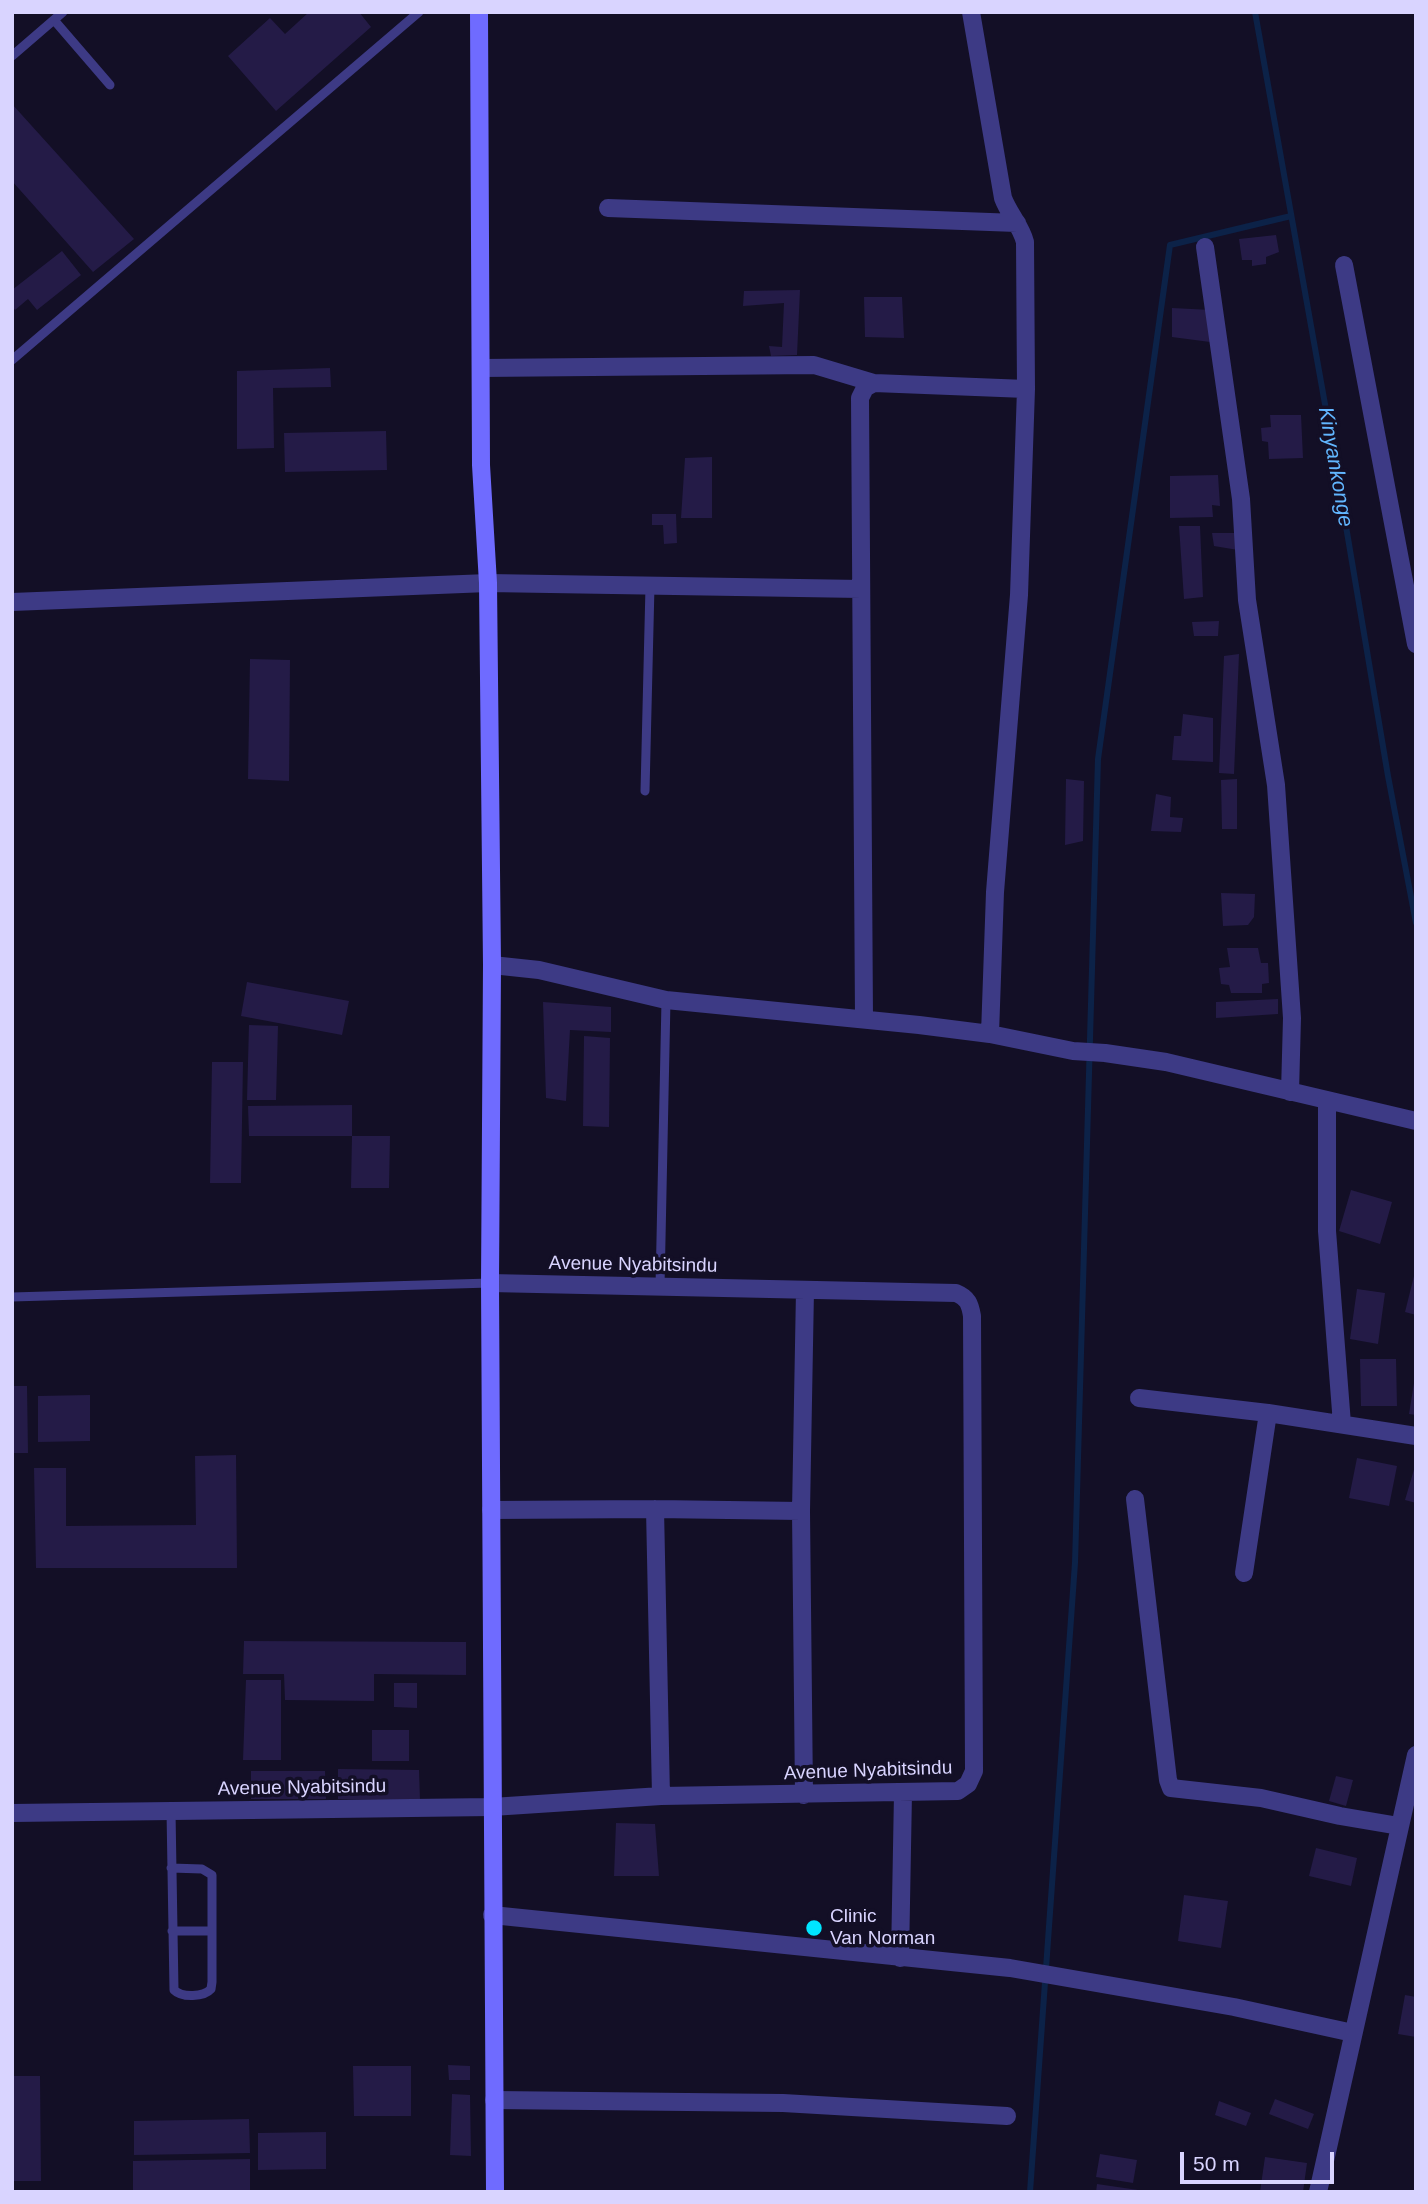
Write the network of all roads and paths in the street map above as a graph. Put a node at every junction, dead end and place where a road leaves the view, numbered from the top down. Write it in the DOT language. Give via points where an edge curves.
graph roads {
  1 [pos="63,12"];
  2 [pos="419,12"];
  3 [pos="479,12"];
  4 [pos="971,12"];
  5 [pos="54,20"];
  6 [pos="12,56"];
  7 [pos="110,85"];
  8 [pos="608,208"];
  9 [pos="1017,223"];
  10 [pos="1205,247"];
  11 [pos="1344,265"];
  12 [pos="12,360"];
  13 [pos="481,368"];
  14 [pos="874,383"];
  15 [pos="1026,389"];
  16 [pos="488,583"];
  17 [pos="650,586"];
  18 [pos="861,590"];
  19 [pos="12,602"];
  20 [pos="1416,644"];
  21 [pos="645,791"];
  22 [pos="492,965"];
  23 [pos="666,1000"];
  24 [pos="864,1019"];
  25 [pos="990,1034"];
  26 [pos="1290,1091"];
  27 [pos="1327,1100"];
  28 [pos="1416,1121"];
  29 [pos="490,1283"];
  30 [pos="660,1287"];
  31 [pos="805,1290"];
  32 [pos="12,1297"];
  33 [pos="1139,1398"];
  34 [pos="1268,1413"];
  35 [pos="1342,1424"];
  36 [pos="1416,1436"];
  37 [pos="1135,1499"];
  38 [pos="655,1509"];
  39 [pos="491,1510"];
  40 [pos="801,1511"];
  41 [pos="1244,1573"];
  42 [pos="1416,1755"];
  43 [pos="903,1793"];
  44 [pos="804,1795"];
  45 [pos="661,1796"];
  46 [pos="492,1807"];
  47 [pos="171,1811"];
  48 [pos="12,1813"];
  49 [pos="1399,1826"];
  50 [pos="171,1868"];
  51 [pos="492,1915"];
  52 [pos="172,1931"];
  53 [pos="212,1931"];
  54 [pos="900,1958"];
  55 [pos="1353,2033"];
  56 [pos="494,2100"];
  57 [pos="1007,2116"];
  58 [pos="495,2192"];
  59 [pos="1318,2192"];
  1 -- 5 [label="lane"];
  2 -- 12 [label="lane"];
  3 -- 13 [label="street"];
  4 -- 9 [label="street" via="1003,198"];
  5 -- 6 [label="lane"];
  5 -- 7 [label="lane"];
  8 -- 9 [label="street"];
  9 -- 15 [label="street" via="1025,242"];
  10 -- 26 [label="street" via="1241,499 1248,600 1276,785 1292,1018"];
  11 -- 20 [label="street"];
  13 -- 14 [label="street" via="814,365"];
  13 -- 16 [label="street"];
  14 -- 15 [label="street"];
  14 -- 18 [label="street" via="860,398"];
  15 -- 25 [label="street" via="1019,595 995,891"];
  16 -- 17 [label="street"];
  16 -- 19 [label="street"];
  16 -- 22 [label="street"];
  17 -- 18 [label="street"];
  17 -- 21 [label="lane"];
  18 -- 24 [label="street"];
  22 -- 23 [label="street" via="539,970"];
  22 -- 29 [label="street"];
  23 -- 24 [label="street"];
  23 -- 30 [label="lane"];
  24 -- 25 [label="street"];
  25 -- 26 [label="street" via="1073,1051 1166,1062"];
  26 -- 27 [label="street"];
  27 -- 28 [label="street"];
  27 -- 35 [label="street" via="1327,1231"];
  29 -- 30 [label="street, Avenue Nyabitsindu"];
  29 -- 32 [label="lane"];
  29 -- 39 [label="street"];
  30 -- 31 [label="street, Avenue Nyabitsindu"];
  31 -- 40 [label="street"];
  31 -- 43 [label="street, Avenue Nyabitsindu" via="956,1293 970,1304 974,1771 958,1791"];
  33 -- 34 [label="street"];
  34 -- 35 [label="street"];
  34 -- 41 [label="street"];
  35 -- 36 [label="street"];
  37 -- 49 [label="street" via="1171,1788 1261,1798"];
  38 -- 39 [label="street"];
  38 -- 40 [label="street"];
  38 -- 45 [label="street"];
  39 -- 46 [label="street"];
  40 -- 44 [label="street"];
  42 -- 49 [label="street"];
  43 -- 44 [label="street, Avenue Nyabitsindu"];
  43 -- 54 [label="street"];
  44 -- 45 [label="street, Avenue Nyabitsindu"];
  45 -- 46 [label="street, Avenue Nyabitsindu"];
  46 -- 47 [label="street, Avenue Nyabitsindu"];
  46 -- 51 [label="street"];
  47 -- 48 [label="street, Avenue Nyabitsindu"];
  47 -- 50 [label="lane"];
  49 -- 55 [label="street"];
  50 -- 52 [label="lane"];
  50 -- 53 [label="lane" via="202,1868 212,1875"];
  51 -- 54 [label="street"];
  51 -- 56 [label="street"];
  52 -- 53 [label="lane"];
  52 -- 53 [label="lane" via="173,1984 181,1995 205,1994 211,1989"];
  54 -- 55 [label="street" via="1010,1968"];
  55 -- 59 [label="street"];
  56 -- 57 [label="street" via="783,2103"];
  56 -- 58 [label="street"];
}
